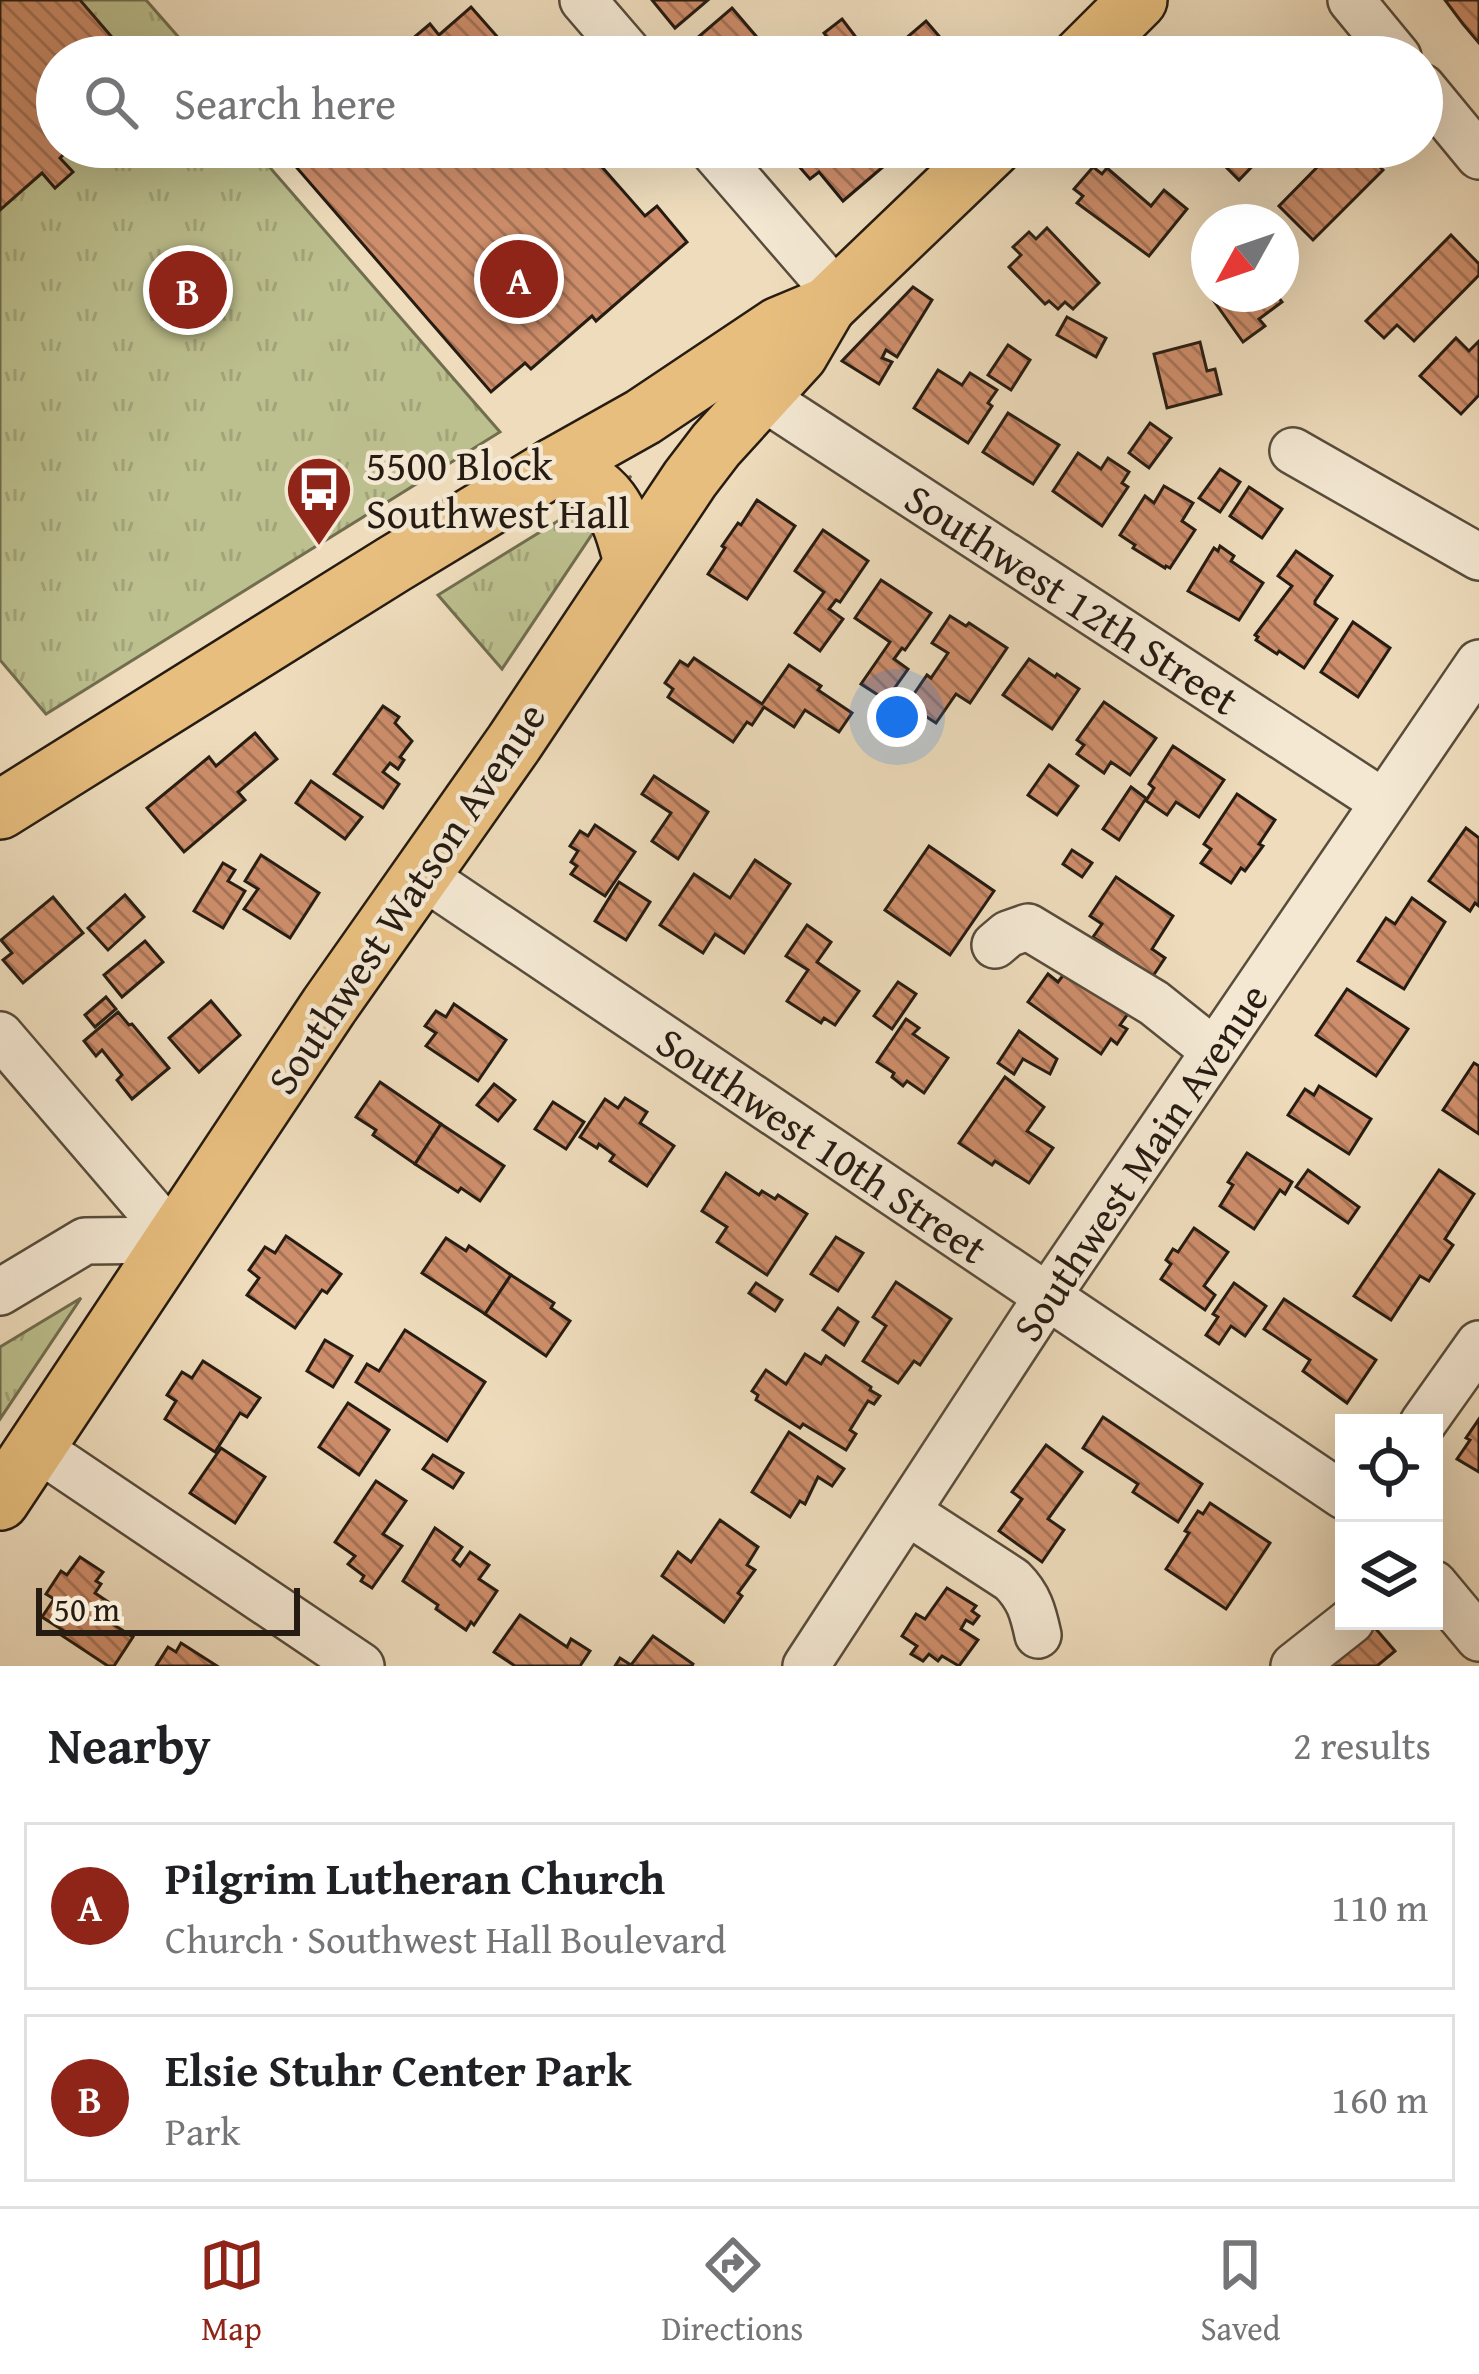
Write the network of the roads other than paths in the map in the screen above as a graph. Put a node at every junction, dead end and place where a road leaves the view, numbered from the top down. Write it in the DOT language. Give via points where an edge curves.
graph roads {
  1 [pos="583,0"];
  2 [pos="1138,0"];
  3 [pos="1351,0"];
  4 [pos="614,36"];
  5 [pos="1103,36"];
  6 [pos="1381,36"];
  7 [pos="1443,112"];
  8 [pos="1479,156"];
  9 [pos="727,168"];
  10 [pos="971,168"];
  11 [pos="833,301"];
  12 [pos="761,396"];
  13 [pos="1293,451"];
  14 [pos="554,467"];
  15 [pos="1479,557"];
  16 [pos="633,562"];
  17 [pos="1479,663"];
  18 [pos="1383,802"];
  19 [pos="0,810"];
  20 [pos="420,874"];
  21 [pos="995,945"];
  22 [pos="0,1035"];
  23 [pos="1214,1051"];
  24 [pos="176,1240"];
  25 [pos="0,1292"];
  26 [pos="1047,1297"];
  27 [pos="1479,1344"];
  28 [pos="1429,1414"];
  29 [pos="36,1448"];
  30 [pos="1335,1490"];
  31 [pos="0,1501"];
  32 [pos="909,1513"];
  33 [pos="1443,1595"];
  34 [pos="1340,1630"];
  35 [pos="1038,1635"];
  36 [pos="1479,1638"];
  37 [pos="361,1666"];
  38 [pos="806,1666"];
  39 [pos="1294,1666"];
  1 -- 4 [label="street"];
  2 -- 5 [label="main road"];
  3 -- 6 [label="street"];
  7 -- 8 [label="street"];
  9 -- 11 [label="street"];
  10 -- 11 [label="main road"];
  11 -- 12 [label="main road, Southwest Watson Avenue"];
  11 -- 14 [label="main road" via="779,326"];
  12 -- 16 [label="main road, Southwest Watson Avenue"];
  12 -- 18 [label="street, Southwest 12th Street"];
  13 -- 15 [label="street"];
  14 -- 16 [label="main road" via="607,497"];
  14 -- 19 [label="main road"];
  16 -- 20 [label="main road, Southwest Watson Avenue"];
  17 -- 18 [label="street, Southwest Main Avenue"];
  18 -- 23 [label="street, Southwest Main Avenue"];
  20 -- 24 [label="main road, Southwest Watson Avenue"];
  20 -- 26 [label="street, Southwest 10th Street"];
  21 -- 23 [label="street" via="1028,927 1154,1003"];
  22 -- 24 [label="street"];
  23 -- 26 [label="street, Southwest Main Avenue"];
  24 -- 25 [label="street" via="85,1240"];
  24 -- 29 [label="main road, Southwest Watson Avenue"];
  26 -- 30 [label="street, Southwest 10th Street"];
  26 -- 32 [label="street, Southwest Main Avenue"];
  27 -- 28 [label="street"];
  29 -- 31 [label="main road, Southwest Watson Avenue"];
  29 -- 37 [label="street"];
  32 -- 35 [label="street" via="1012,1580 1031,1605"];
  32 -- 38 [label="street, Southwest Main Avenue"];
  33 -- 36 [label="street"];
  34 -- 39 [label="street"];
}
